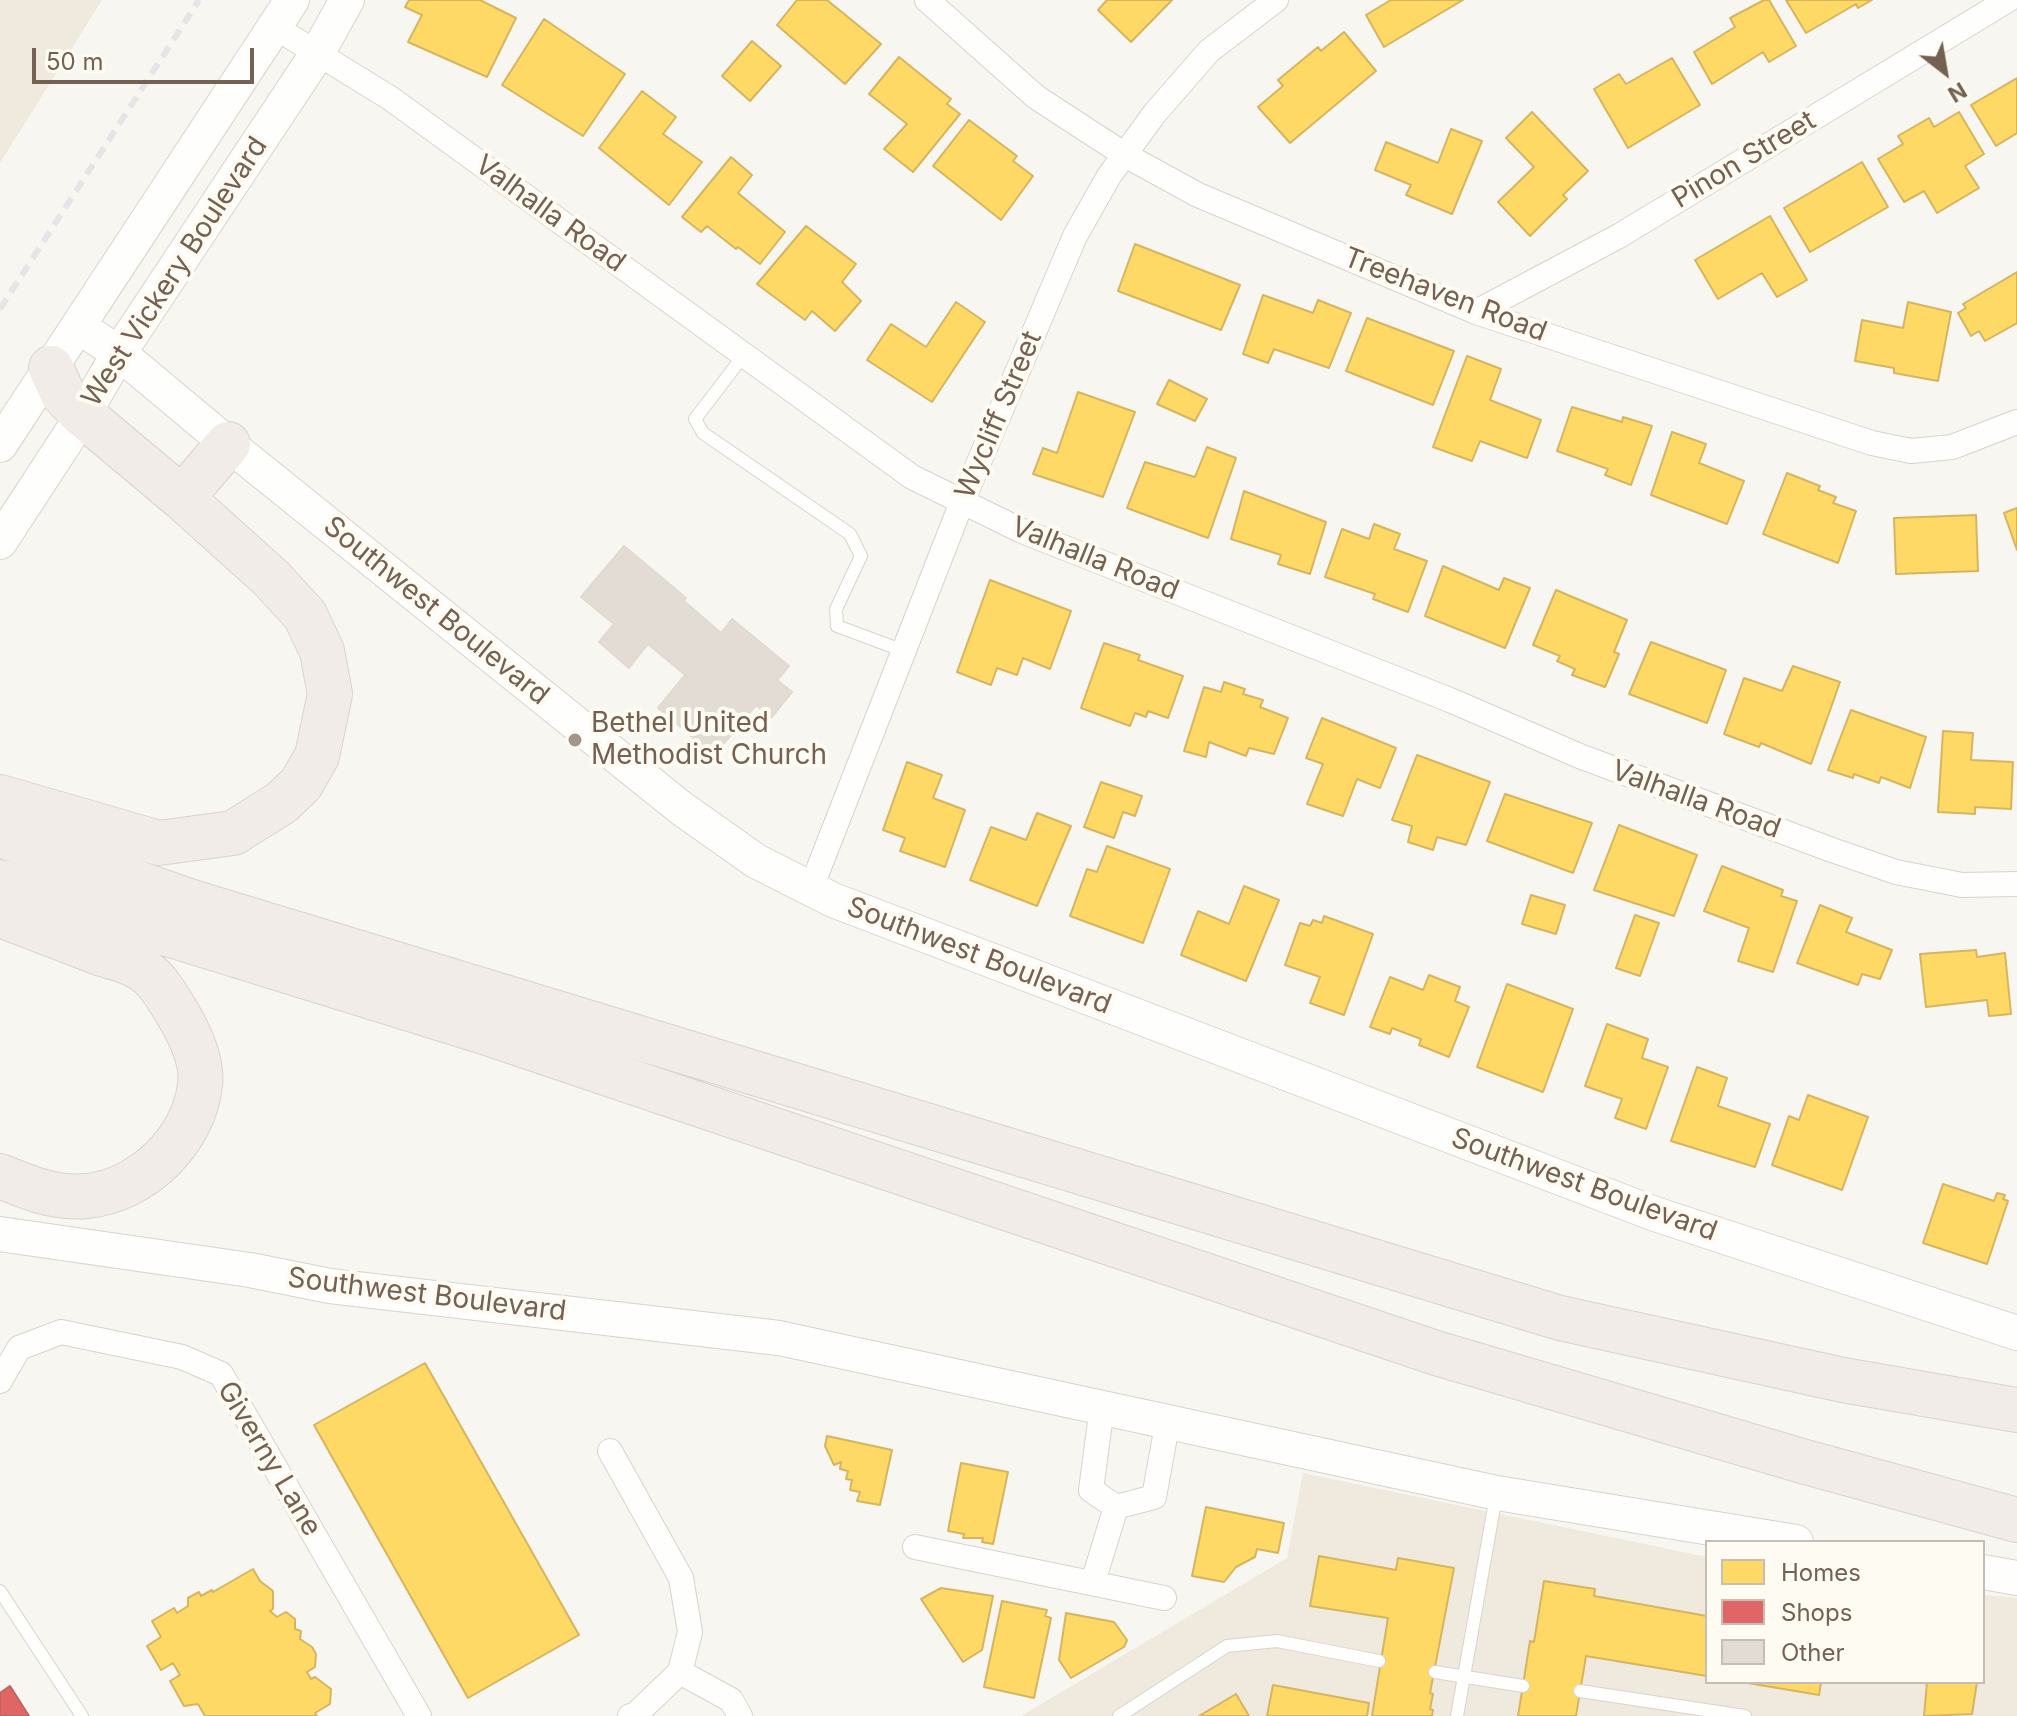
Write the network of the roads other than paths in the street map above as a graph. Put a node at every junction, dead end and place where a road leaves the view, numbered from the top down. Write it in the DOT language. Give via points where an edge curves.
graph roads {
  1 [pos="347,0"];
  2 [pos="927,0"];
  3 [pos="1276,0"];
  4 [pos="2008,0"];
  5 [pos="283,13"];
  6 [pos="317,54"];
  7 [pos="1125,155"];
  8 [pos="1476,312"];
  9 [pos="79,327"];
  10 [pos="119,353"];
  11 [pos="744,355"];
  12 [pos="51,368"];
  13 [pos="83,415"];
  14 [pos="2017,422"];
  15 [pos="228,444"];
  16 [pos="0,445"];
  17 [pos="182,498"];
  18 [pos="962,502"];
  19 [pos="0,542"];
  20 [pos="904,651"];
  21 [pos="2,811"];
  22 [pos="0,882"];
  23 [pos="2017,884"];
  24 [pos="811,888"];
  25 [pos="0,915"];
  26 [pos="0,1176"];
  27 [pos="0,1234"];
  28 [pos="2017,1333"];
  29 [pos="0,1381"];
  30 [pos="1102,1407"];
  31 [pos="2017,1410"];
  32 [pos="1168,1420"];
  33 [pos="610,1451"];
  34 [pos="1497,1493"];
  35 [pos="1116,1507"];
  36 [pos="2017,1520"];
  37 [pos="1784,1540"];
  38 [pos="915,1547"];
  39 [pos="1985,1572"];
  40 [pos="2017,1578"];
  41 [pos="1093,1582"];
  42 [pos="0,1591"];
  43 [pos="1164,1598"];
  44 [pos="6,1614"];
  45 [pos="1379,1661"];
  46 [pos="680,1672"];
  47 [pos="1435,1672"];
  48 [pos="1464,1677"];
  49 [pos="1523,1686"];
  50 [pos="1580,1691"];
  51 [pos="82,1716"];
  52 [pos="418,1716"];
  53 [pos="630,1716"];
  54 [pos="740,1716"];
  55 [pos="1119,1716"];
  56 [pos="1457,1716"];
  57 [pos="1745,1716"];
  1 -- 6 [label="main road, West Vickery Boulevard"];
  2 -- 7 [label="street, Treehaven Road" via="1036,97"];
  3 -- 7 [label="street, Wycliff Street" via="1209,51"];
  4 -- 8 [label="street, Pinon Street" via="1619,236"];
  5 -- 6 [label="street, Valhalla Road"];
  5 -- 9 [label="main road, West Vickery Boulevard"];
  6 -- 10 [label="main road, West Vickery Boulevard"];
  6 -- 11 [label="street, Valhalla Road" via="390,98"];
  7 -- 8 [label="street, Treehaven Road" via="1198,195"];
  7 -- 18 [label="street, Wycliff Street" via="1075,236"];
  8 -- 14 [label="street, Treehaven Road" via="1872,443 1911,451 1952,447"];
  9 -- 10 [label="main road, Southwest Boulevard"];
  9 -- 12 [label="main road, West Vickery Boulevard"];
  10 -- 13 [label="main road, West Vickery Boulevard"];
  10 -- 15 [label="main road, Southwest Boulevard"];
  11 -- 18 [label="street, Valhalla Road" via="912,477"];
  11 -- 20 [label="lane" via="695,419 703,433 850,534 861,556 836,609 837,626"];
  12 -- 13 [label="highway" via="63,394"];
  12 -- 16 [label="main road, West Vickery Boulevard"];
  13 -- 17 [label="highway"];
  13 -- 19 [label="main road, West Vickery Boulevard"];
  15 -- 17 [label="highway"];
  15 -- 24 [label="main road, Southwest Boulevard" via="681,808 756,861"];
  17 -- 21 [label="highway" via="305,615 322,651 330,694 317,756 301,784 233,833 159,843"];
  18 -- 20 [label="street, Wycliff Street"];
  18 -- 23 [label="street, Valhalla Road" via="1582,757 1832,850 1896,872 1962,885"];
  20 -- 24 [label="street, Wycliff Street"];
  21 -- 31 [label="highway" via="189,901 1560,1318 1843,1380"];
  22 -- 36 [label="highway" via="481,1031 1436,1353"];
  24 -- 28 [label="main road, Southwest Boulevard" via="1655,1214"];
  25 -- 26 [label="highway" via="142,969 163,990 188,1031 201,1084 191,1118 170,1153 111,1192 85,1197 45,1194"];
  27 -- 30 [label="main road, Southwest Boulevard" via="330,1286 779,1338"];
  29 -- 52 [label="street, Giverny Lane" via="19,1348 61,1332 182,1357 221,1374"];
  30 -- 32 [label="main road, Southwest Boulevard"];
  30 -- 35 [label="street" via="1091,1490"];
  32 -- 34 [label="main road, Southwest Boulevard"];
  32 -- 35 [label="street" via="1154,1497"];
  33 -- 46 [label="street" via="681,1578 690,1632"];
  34 -- 37 [label="main road, Southwest Boulevard"];
  34 -- 48 [label="lane"];
  35 -- 41 [label="street"];
  38 -- 41 [label="street"];
  39 -- 40 [label="main road"];
  41 -- 43 [label="street"];
  42 -- 44 [label="lane"];
  44 -- 51 [label="lane"];
  45 -- 55 [label="lane" via="1277,1641 1227,1646"];
  46 -- 53 [label="street"];
  46 -- 54 [label="street" via="731,1700"];
  47 -- 48 [label="lane"];
  48 -- 49 [label="lane"];
  48 -- 56 [label="lane"];
  50 -- 57 [label="lane"];
}
